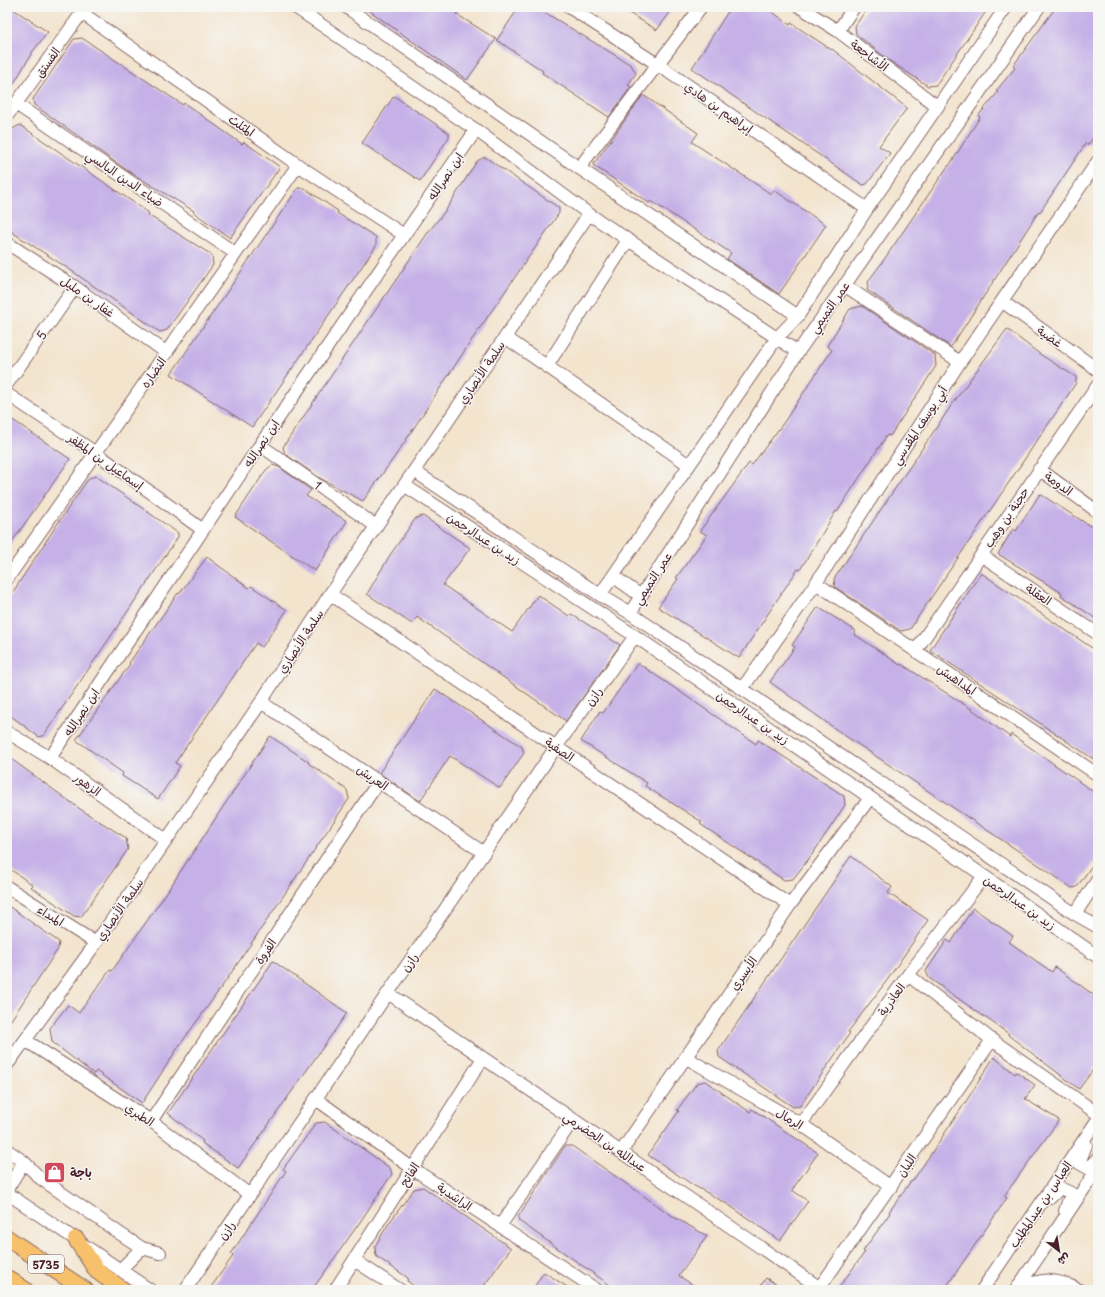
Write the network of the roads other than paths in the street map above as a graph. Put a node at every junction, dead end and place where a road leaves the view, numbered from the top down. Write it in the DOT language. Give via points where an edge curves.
graph roads {
  1 [pos="295,7"];
  2 [pos="346,7"];
  3 [pos="570,7"];
  4 [pos="701,7"];
  5 [pos="800,7"];
  6 [pos="854,7"];
  7 [pos="1006,7"];
  8 [pos="1039,7"];
  9 [pos="84,10"];
  10 [pos="838,31"];
  11 [pos="657,64"];
  12 [pos="16,104"];
  13 [pos="938,106"];
  14 [pos="7,116"];
  15 [pos="476,130"];
  16 [pos="1098,161"];
  17 [pos="298,165"];
  18 [pos="579,168"];
  19 [pos="867,209"];
  20 [pos="589,214"];
  21 [pos="404,235"];
  22 [pos="628,240"];
  23 [pos="7,243"];
  24 [pos="235,253"];
  25 [pos="844,285"];
  26 [pos="75,287"];
  27 [pos="1003,302"];
  28 [pos="798,316"];
  29 [pos="505,337"];
  30 [pos="776,339"];
  31 [pos="798,352"];
  32 [pos="167,353"];
  33 [pos="960,362"];
  34 [pos="547,366"];
  35 [pos="1098,370"];
  36 [pos="7,384"];
  37 [pos="1098,385"];
  38 [pos="7,394"];
  39 [pos="260,445"];
  40 [pos="96,454"];
  41 [pos="689,465"];
  42 [pos="1039,469"];
  43 [pos="414,471"];
  44 [pos="404,485"];
  45 [pos="1098,512"];
  46 [pos="376,526"];
  47 [pos="203,530"];
  48 [pos="981,555"];
  49 [pos="613,576"];
  50 [pos="7,579"];
  51 [pos="816,584"];
  52 [pos="330,594"];
  53 [pos="600,595"];
  54 [pos="641,596"];
  55 [pos="630,613"];
  56 [pos="1098,634"];
  57 [pos="635,636"];
  58 [pos="916,650"];
  59 [pos="742,689"];
  60 [pos="261,702"];
  61 [pos="7,732"];
  62 [pos="556,747"];
  63 [pos="50,758"];
  64 [pos="1098,775"];
  65 [pos="379,781"];
  66 [pos="870,798"];
  67 [pos="166,840"];
  68 [pos="484,853"];
  69 [pos="984,876"];
  70 [pos="1098,879"];
  71 [pos="7,887"];
  72 [pos="790,905"];
  73 [pos="1075,914"];
  74 [pos="1098,927"];
  75 [pos="96,943"];
  76 [pos="1098,957"];
  77 [pos="908,975"];
  78 [pos="388,993"];
  79 [pos="25,1040"];
  80 [pos="992,1040"];
  81 [pos="685,1057"];
  82 [pos="483,1058"];
  83 [pos="7,1065"];
  84 [pos="316,1098"];
  85 [pos="1098,1114"];
  86 [pos="573,1120"];
  87 [pos="151,1121"];
  88 [pos="1095,1123"];
  89 [pos="801,1124"];
  90 [pos="7,1150"];
  91 [pos="621,1152"];
  92 [pos="24,1162"];
  93 [pos="412,1168"];
  94 [pos="1098,1168"];
  95 [pos="891,1187"];
  96 [pos="7,1189"];
  97 [pos="7,1193"];
  98 [pos="250,1194"];
  99 [pos="1032,1217"];
  100 [pos="1061,1225"];
  101 [pos="500,1226"];
  102 [pos="7,1238"];
  103 [pos="76,1239"];
  104 [pos="142,1248"];
  105 [pos="160,1253"];
  106 [pos="354,1260"];
  107 [pos="120,1270"];
  108 [pos="7,1278"];
  109 [pos="820,1289"];
  110 [pos="1017,1289"];
  111 [pos="25,1290"];
  112 [pos="85,1290"];
  113 [pos="123,1290"];
  114 [pos="150,1290"];
  115 [pos="185,1290"];
  116 [pos="335,1290"];
  117 [pos="400,1290"];
  118 [pos="597,1290"];
  119 [pos="982,1290"];
  120 [pos="1079,1290"];
  1 -- 15 [label="street"];
  2 -- 18 [label="street"];
  3 -- 11 [label="street, إبراهيم بن هادي"];
  4 -- 11 [label="street"];
  5 -- 10 [label="street, الأشاجعة"];
  6 -- 10 [label="street"];
  7 -- 13 [label="street"];
  8 -- 25 [label="street, عمر التميمي"];
  9 -- 12 [label="street, الفستق"];
  9 -- 17 [label="street, المثلث"];
  10 -- 13 [label="street, الأشاجعة"];
  11 -- 18 [label="street"];
  11 -- 19 [label="street, إبراهيم بن هادي"];
  12 -- 14 [label="street, الفستق"];
  12 -- 24 [label="street, ضياء الدين البالسي"];
  13 -- 19 [label="street"];
  15 -- 20 [label="street"];
  15 -- 21 [label="street, ابن نصرالله"];
  16 -- 27 [label="street, أبي يوسف المقدسي"];
  17 -- 21 [label="street, المثلث"];
  17 -- 24 [label="street, النضاره"];
  18 -- 28 [label="street"];
  19 -- 28 [label="street"];
  20 -- 22 [label="street"];
  20 -- 29 [label="street, سلمة الأنصاري"];
  21 -- 39 [label="street, ابن نصرالله"];
  22 -- 30 [label="street"];
  22 -- 34 [label="street"];
  23 -- 26 [label="street, غفار بن مليل"];
  24 -- 32 [label="street, النضاره"];
  25 -- 31 [label="street, عمر التميمي"];
  25 -- 33 [label="street"];
  26 -- 32 [label="street, غفار بن مليل"];
  26 -- 36 [label="street, 5"];
  27 -- 33 [label="street, أبي يوسف المقدسي"];
  27 -- 35 [label="street, غضية"];
  28 -- 30 [label="street"];
  29 -- 34 [label="street"];
  29 -- 43 [label="street, سلمة الأنصاري"];
  30 -- 31 [label="street"];
  30 -- 41 [label="street"];
  31 -- 54 [label="street, عمر التميمي"];
  32 -- 40 [label="street, النضاره"];
  33 -- 51 [label="street, أبي يوسف المقدسي"];
  34 -- 41 [label="street"];
  37 -- 42 [label="street, حجنة بن وهب"];
  38 -- 40 [label="street, إسماعيل بن المظفر"];
  39 -- 46 [label="street, 1"];
  39 -- 47 [label="street, ابن نصرالله"];
  40 -- 47 [label="street, إسماعيل بن المظفر"];
  40 -- 50 [label="street, النضاره"];
  41 -- 49 [label="street"];
  42 -- 45 [label="street, الدومة"];
  42 -- 48 [label="street, حجنة بن وهب"];
  43 -- 44 [label="street, سلمة الأنصاري"];
  43 -- 53 [label="street, زيد بن عبدالرحمن"];
  44 -- 46 [label="street, سلمة الأنصاري"];
  44 -- 57 [label="street, زيد بن عبدالرحمن"];
  46 -- 52 [label="street, سلمة الأنصاري"];
  47 -- 63 [label="street, ابن نصرالله"];
  48 -- 56 [label="street, العقلة"];
  48 -- 58 [label="street, حجنة بن وهب"];
  49 -- 53 [label="street"];
  49 -- 54 [label="street"];
  51 -- 58 [label="street, المداهيش"];
  51 -- 59 [label="street, أبي يوسف المقدسي"];
  52 -- 60 [label="street, سلمة الأنصاري"];
  52 -- 62 [label="street, الصفية"];
  53 -- 55 [label="street, زيد بن عبدالرحمن"];
  54 -- 55 [label="street, عمر التميمي"];
  55 -- 59 [label="street, زيد بن عبدالرحمن"];
  57 -- 62 [label="street, رازن"];
  57 -- 66 [label="street, زيد بن عبدالرحمن"];
  58 -- 64 [label="street, المداهيش"];
  59 -- 73 [label="street, زيد بن عبدالرحمن"];
  60 -- 65 [label="street, العريش"];
  60 -- 67 [label="street, سلمة الأنصاري"];
  61 -- 63 [label="street, الزهور"];
  62 -- 68 [label="street, رازن"];
  62 -- 72 [label="street, الصفية"];
  63 -- 67 [label="street, الزهور"];
  65 -- 68 [label="street, العريش"];
  65 -- 87 [label="street, الفروة"];
  66 -- 69 [label="street, زيد بن عبدالرحمن"];
  66 -- 72 [label="street, الأيسري"];
  67 -- 75 [label="street, سلمة الأنصاري"];
  68 -- 78 [label="street, رازن"];
  69 -- 76 [label="street, زيد بن عبدالرحمن"];
  69 -- 77 [label="street, العاذرية"];
  70 -- 73 [label="street"];
  71 -- 75 [label="street, المبداء"];
  72 -- 81 [label="street, الأيسري"];
  73 -- 74 [label="street, زيد بن عبدالرحمن"];
  75 -- 79 [label="street, سلمة الأنصاري"];
  77 -- 80 [label="street"];
  77 -- 89 [label="street, العاذرية"];
  78 -- 82 [label="street, عبدالله بن الحضرمي"];
  78 -- 84 [label="street, رازن"];
  79 -- 83 [label="street, سلمة الأنصاري"];
  79 -- 87 [label="street, الطبري"];
  80 -- 85 [label="street"];
  80 -- 95 [label="street, اللبان"];
  81 -- 89 [label="street, الرمال"];
  81 -- 91 [label="street, الأيسري"];
  82 -- 86 [label="street, عبدالله بن الحضرمي"];
  82 -- 93 [label="street, الفاتح"];
  84 -- 93 [label="street, الراشدية"];
  84 -- 98 [label="street, رازن"];
  86 -- 91 [label="street, عبدالله بن الحضرمي"];
  86 -- 101 [label="street"];
  87 -- 98 [label="street, الطبري"];
  88 -- 94 [label="street" via="1079,1164 1088,1168"];
  88 -- 99 [label="street, العباس بن عبدالمطلب"];
  89 -- 95 [label="street, الرمال"];
  90 -- 92 [label="street"];
  91 -- 109 [label="street, عبدالله بن الحضرمي"];
  92 -- 96 [label="street"];
  92 -- 104 [label="street" via="40,1178"];
  93 -- 101 [label="street, الراشدية"];
  93 -- 106 [label="street, الفاتح"];
  94 -- 100 [label="street"];
  95 -- 109 [label="street, اللبان"];
  97 -- 103 [label="street"];
  98 -- 115 [label="street, رازن"];
  99 -- 100 [label="street" via="1060,1188 1071,1193"];
  99 -- 119 [label="street, العباس بن عبدالمطلب"];
  100 -- 110 [label="street"];
  101 -- 118 [label="street, الراشدية"];
  102 -- 112 [label="main road, 5735"];
  103 -- 107 [label="street"];
  103 -- 113 [label="main road" via="97,1271"];
  104 -- 105 [label="street"];
  104 -- 107 [label="street"];
  106 -- 116 [label="street, الفاتح"];
  106 -- 117 [label="street"];
  107 -- 114 [label="street"];
  108 -- 111 [label="main road, 5735"];
  110 -- 120 [label="street" via="1042,1280 1068,1283"];
}
